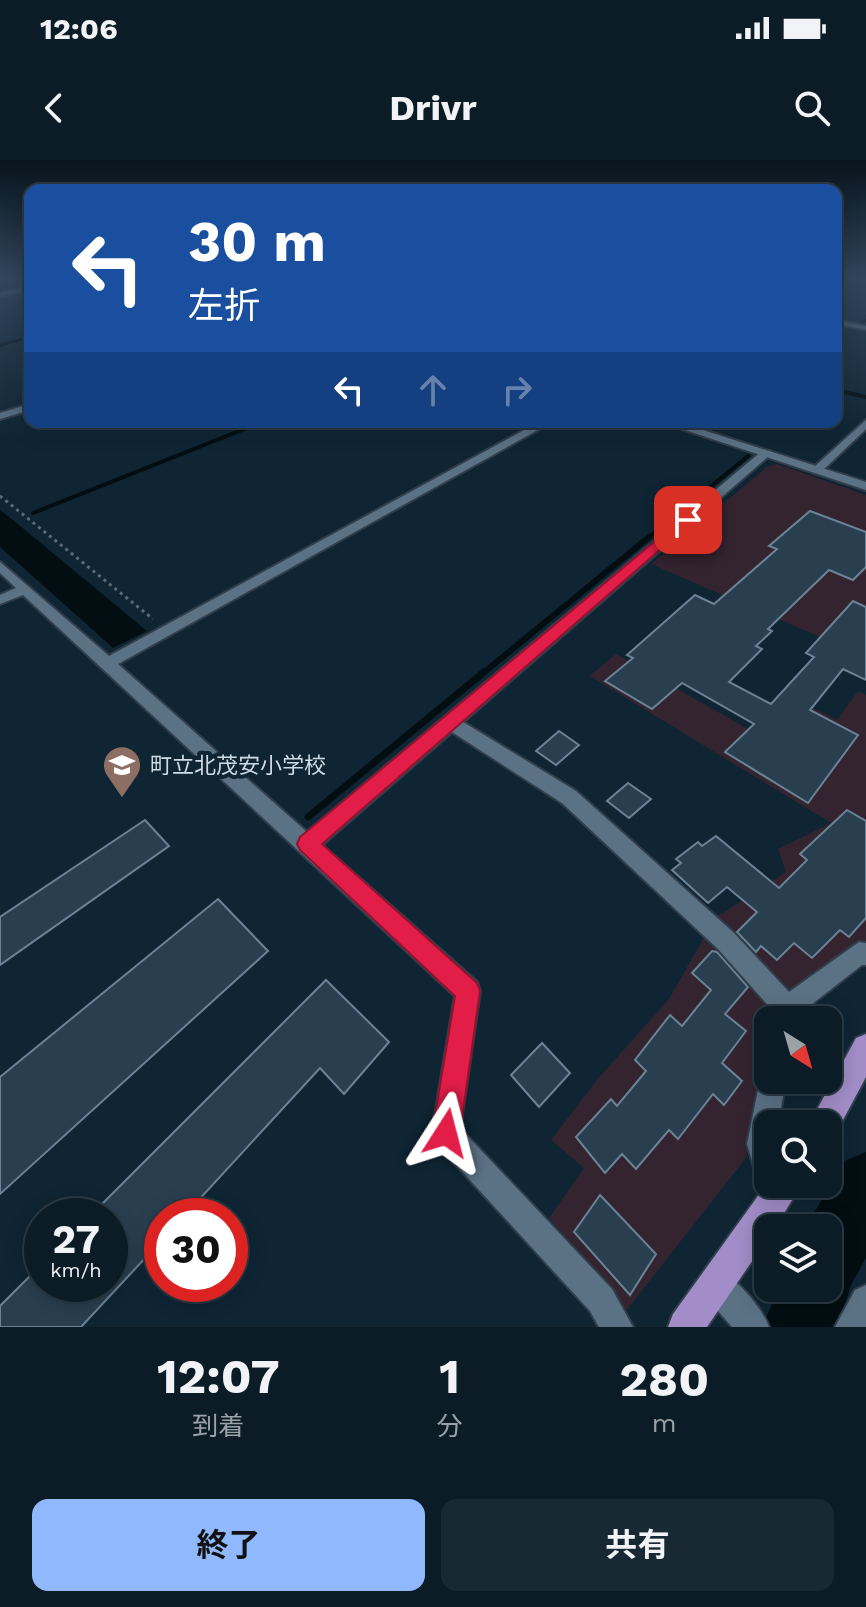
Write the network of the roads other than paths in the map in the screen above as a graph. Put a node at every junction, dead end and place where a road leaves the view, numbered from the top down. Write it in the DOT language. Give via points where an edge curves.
graph roads {
  1 [pos="24,409"];
  2 [pos="0,416"];
  3 [pos="866,423"];
  4 [pos="536,428"];
  5 [pos="686,428"];
  6 [pos="766,453"];
  7 [pos="817,470"];
  8 [pos="866,486"];
  9 [pos="0,566"];
  10 [pos="25,589"];
  11 [pos="0,600"];
  12 [pos="108,663"];
  13 [pos="450,722"];
  14 [pos="308,844"];
  15 [pos="866,954"];
  16 [pos="779,1006"];
  17 [pos="796,1006"];
  18 [pos="866,1048"];
  19 [pos="832,1110"];
  20 [pos="767,1198"];
  21 [pos="716,1285"];
  22 [pos="866,1301"];
  23 [pos="617,1327"];
  24 [pos="686,1327"];
  25 [pos="753,1327"];
  26 [pos="851,1327"];
  1 -- 2 [label="street"];
  3 -- 7 [label="street"];
  4 -- 12 [label="street"];
  5 -- 6 [label="main road"];
  6 -- 7 [label="main road"];
  6 -- 13 [label="street"];
  7 -- 8 [label="main road"];
  9 -- 10 [label="street"];
  10 -- 11 [label="street"];
  10 -- 12 [label="street"];
  12 -- 14 [label="street"];
  13 -- 14 [label="street"];
  13 -- 16 [label="street" via="569,797 726,941"];
  14 -- 23 [label="street" via="468,991 446,1133 601,1300"];
  15 -- 17 [label="street" via="859,953"];
  18 -- 19 [label="main road"];
  20 -- 21 [label="main road"];
  21 -- 24 [label="main road"];
  21 -- 25 [label="street"];
  22 -- 26 [label="street"];
}
